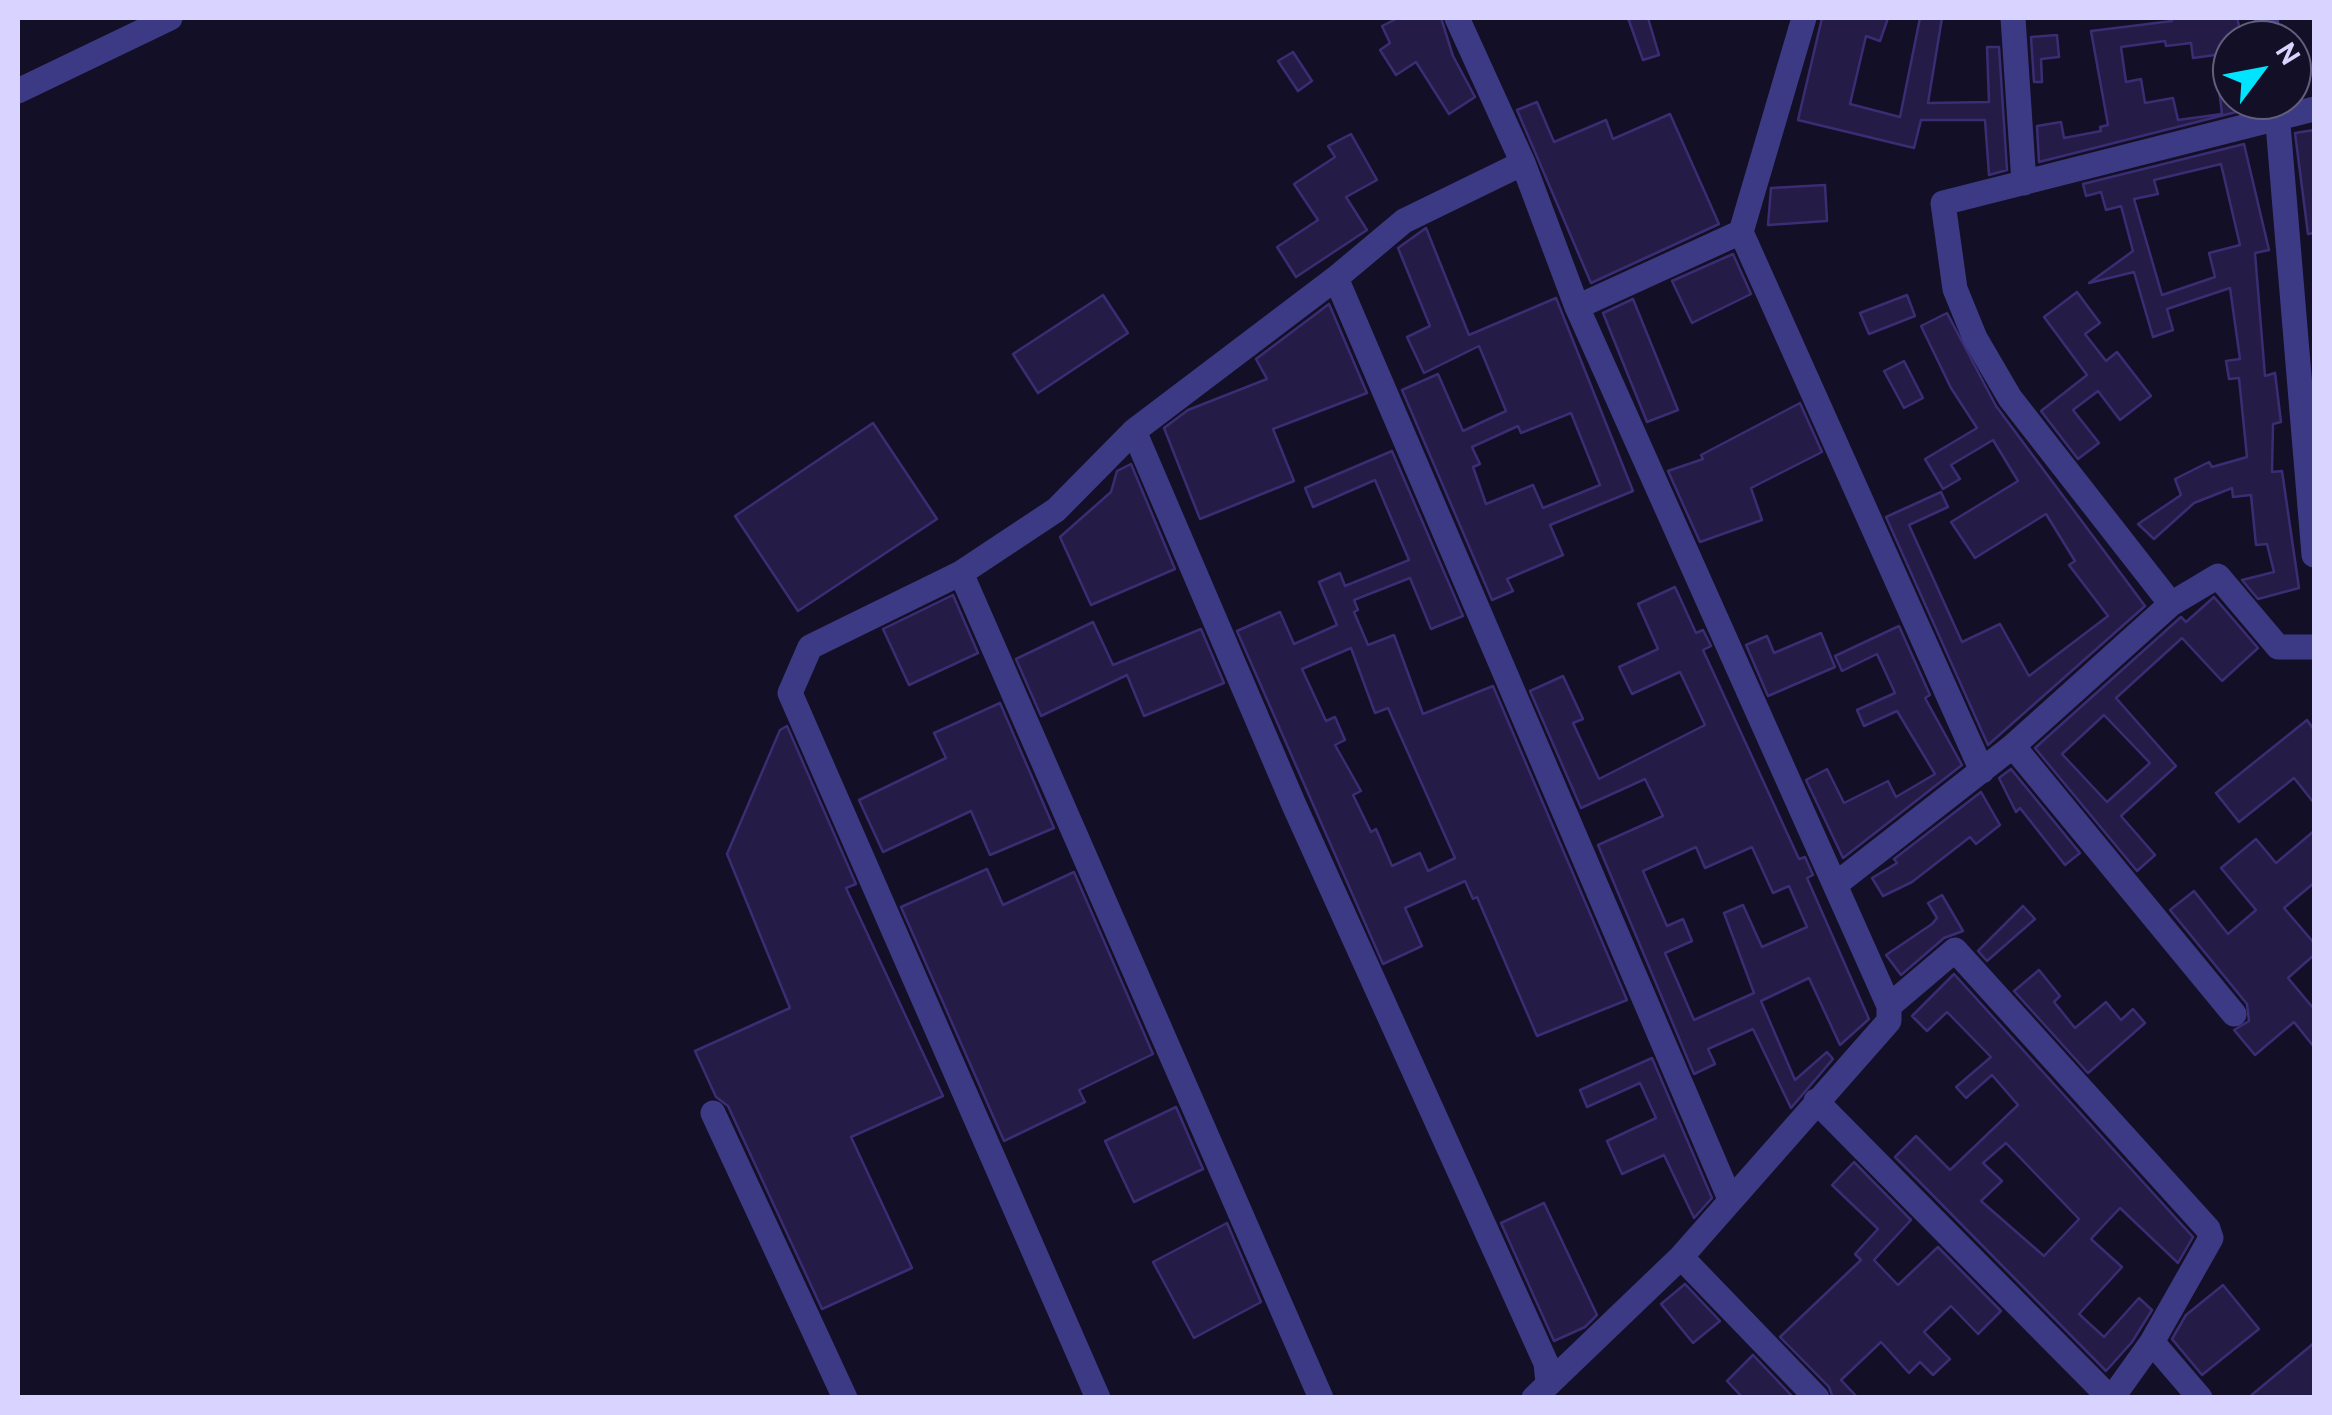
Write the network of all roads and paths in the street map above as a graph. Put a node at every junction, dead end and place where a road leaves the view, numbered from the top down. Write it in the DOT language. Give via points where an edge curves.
graph roads {
  1 [pos="170,18"];
  2 [pos="1457,18"];
  3 [pos="1804,18"];
  4 [pos="2012,18"];
  5 [pos="18,91"];
  6 [pos="2240,120"];
  7 [pos="2279,120"];
  8 [pos="1522,163"];
  9 [pos="2024,183"];
  10 [pos="1741,232"];
  11 [pos="1336,278"];
  12 [pos="1578,307"];
  13 [pos="2307,346"];
  14 [pos="1134,432"];
  15 [pos="2314,554"];
  16 [pos="961,573"];
  17 [pos="2172,604"];
  18 [pos="2314,647"];
  19 [pos="2013,746"];
  20 [pos="1982,771"];
  21 [pos="1835,884"];
  22 [pos="1890,1006"];
  23 [pos="2234,1014"];
  24 [pos="1816,1101"];
  25 [pos="713,1113"];
  26 [pos="1730,1198"];
  27 [pos="1681,1257"];
  28 [pos="2152,1342"];
  29 [pos="1541,1390"];
  30 [pos="845,1398"];
  31 [pos="1098,1398"];
  32 [pos="1321,1398"];
  33 [pos="1817,1398"];
  34 [pos="2111,1398"];
  35 [pos="2200,1398"];
  1 -- 5 [label="street"];
  2 -- 8 [label="street"];
  3 -- 10 [label="street"];
  4 -- 9 [label="street"];
  6 -- 9 [label="street"];
  7 -- 13 [label="street"];
  8 -- 11 [label="street" via="1404,221"];
  8 -- 12 [label="street"];
  9 -- 17 [label="street" via="1943,203 1955,289 2010,398"];
  10 -- 12 [label="street"];
  10 -- 20 [label="street"];
  11 -- 14 [label="street"];
  11 -- 26 [label="street"];
  12 -- 21 [label="street"];
  13 -- 15 [label="street"];
  14 -- 16 [label="street" via="1056,510"];
  14 -- 29 [label="street" via="1294,806 1546,1363"];
  16 -- 31 [label="street" via="810,647 790,692"];
  16 -- 32 [label="street"];
  17 -- 18 [label="street" via="2218,576 2278,647"];
  17 -- 19 [label="street"];
  19 -- 20 [label="street"];
  19 -- 23 [label="street"];
  20 -- 21 [label="street"];
  21 -- 22 [label="street"];
  22 -- 24 [label="street" via="1890,1021"];
  22 -- 28 [label="street" via="1956,950 2208,1229 2211,1238"];
  24 -- 26 [label="street"];
  24 -- 34 [label="street"];
  25 -- 30 [label="street"];
  26 -- 27 [label="street"];
  27 -- 29 [label="street"];
  27 -- 33 [label="street"];
  28 -- 34 [label="street"];
  28 -- 35 [label="street"];
}
